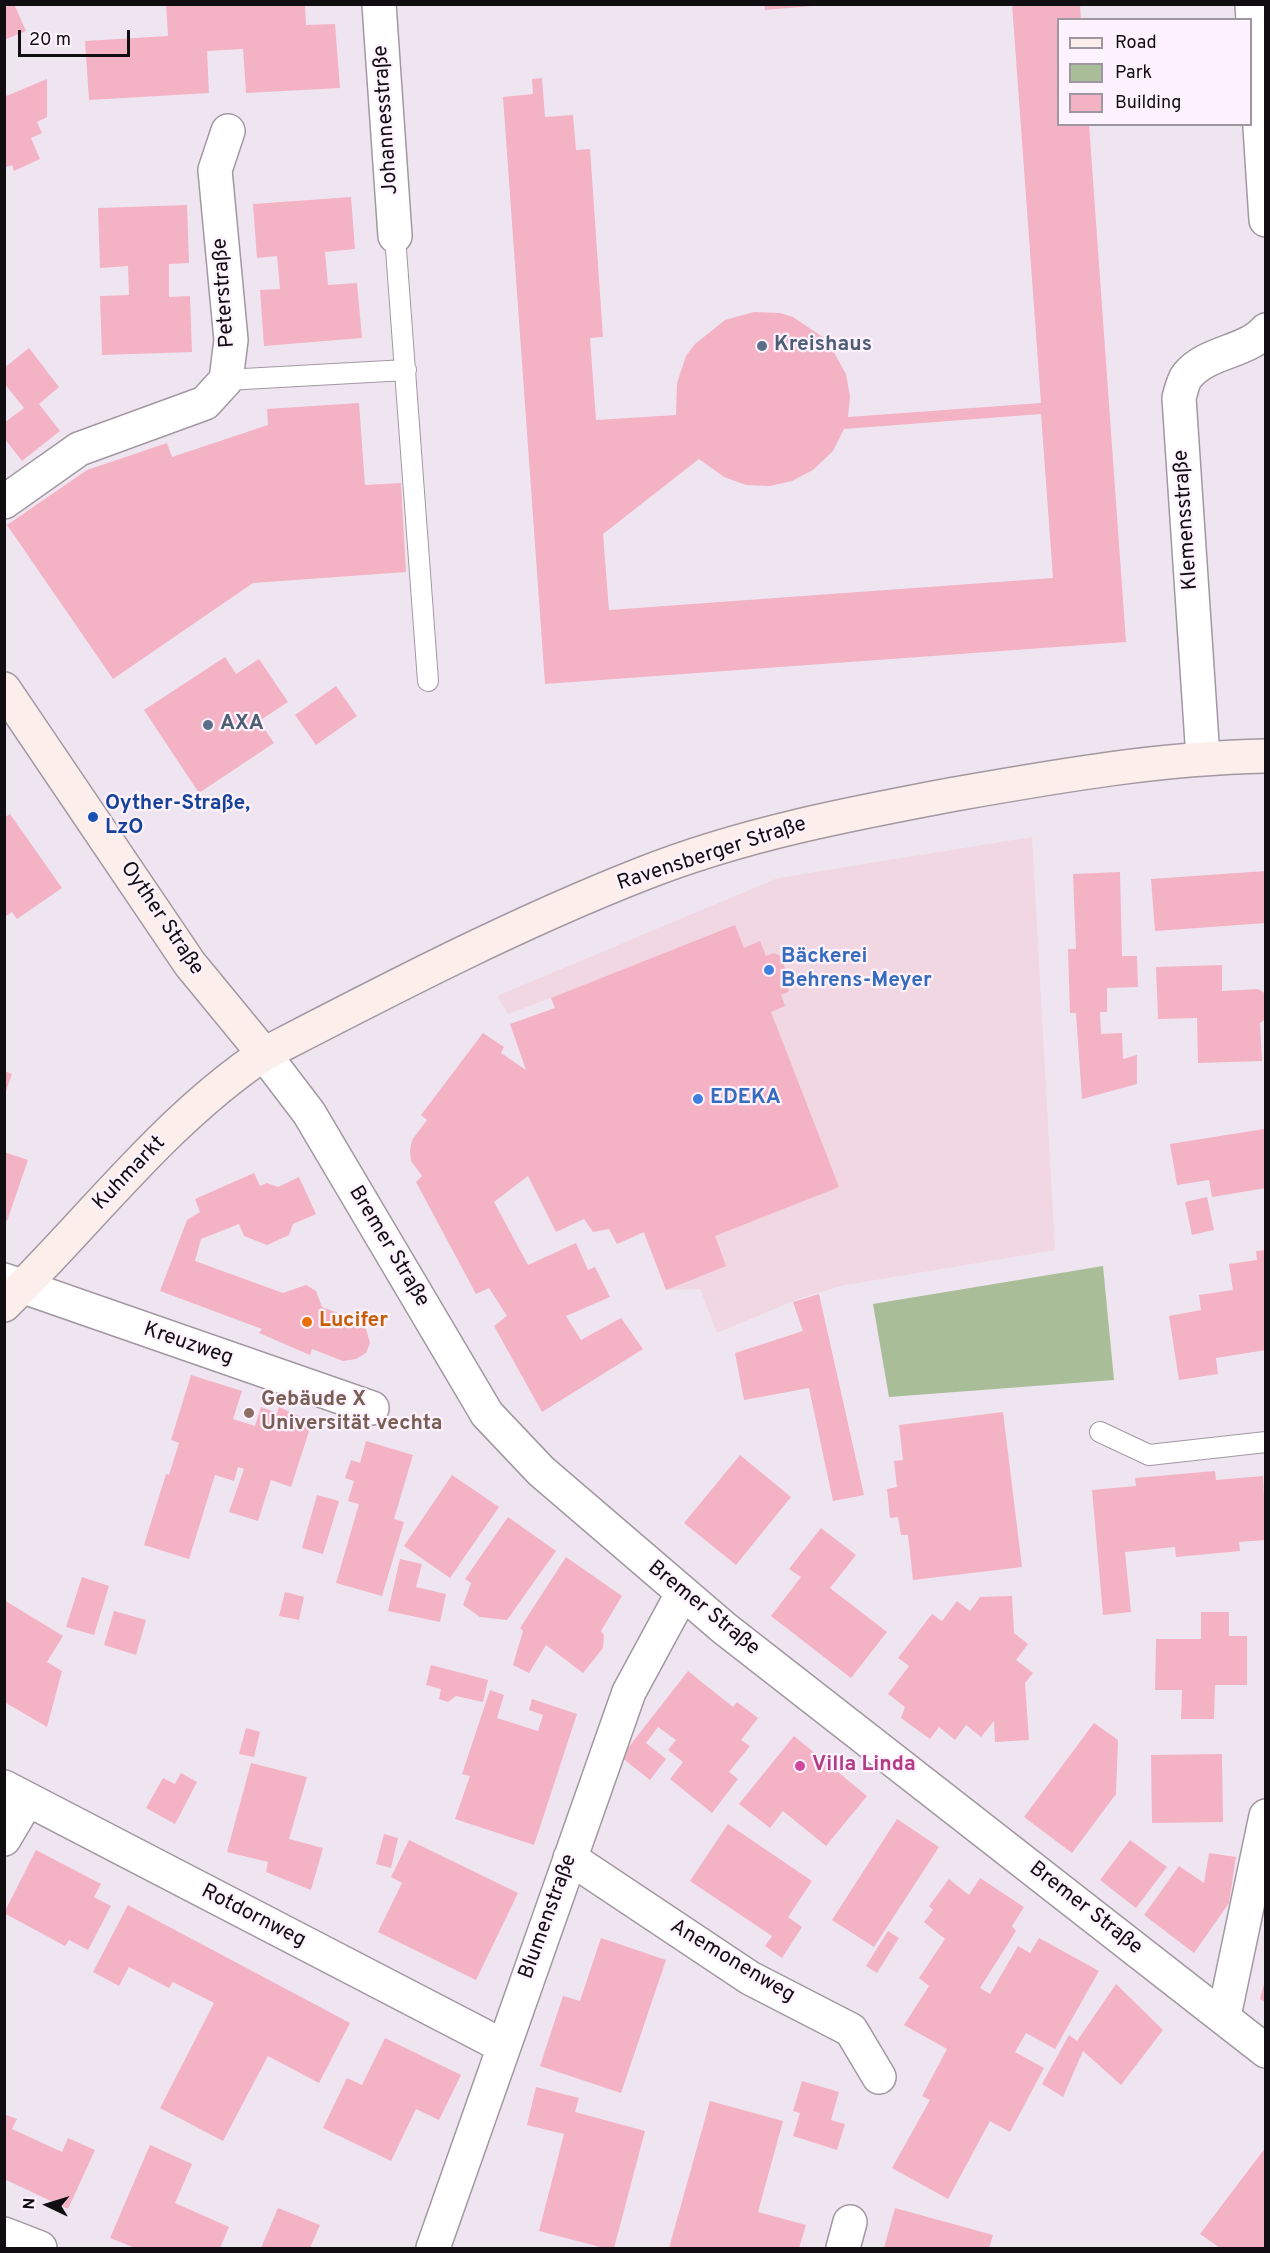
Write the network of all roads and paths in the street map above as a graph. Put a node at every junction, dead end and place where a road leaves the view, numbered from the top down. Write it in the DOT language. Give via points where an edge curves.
graph roads {
  1 [pos="379,4"];
  2 [pos="1252,4"];
  3 [pos="228,131"];
  4 [pos="1265,200"];
  5 [pos="395,236"];
  6 [pos="1266,330"];
  7 [pos="405,370"];
  8 [pos="226,380"];
  9 [pos="4,502"];
  10 [pos="428,681"];
  11 [pos="4,689"];
  12 [pos="1266,756"];
  13 [pos="1203,758"];
  14 [pos="264,1054"];
  15 [pos="10,1291"];
  16 [pos="372,1408"];
  17 [pos="1100,1432"];
  18 [pos="1266,1442"];
  19 [pos="682,1594"];
  20 [pos="16,1794"];
  21 [pos="1266,1816"];
  22 [pos="4,1839"];
  23 [pos="570,1858"];
  24 [pos="1224,2016"];
  25 [pos="503,2046"];
  26 [pos="1266,2050"];
  27 [pos="879,2077"];
  28 [pos="4,2234"];
  29 [pos="40,2248"];
  30 [pos="433,2248"];
  1 -- 5 [label="street, Johannesstraße"];
  2 -- 4 [label="street"];
  3 -- 8 [label="street, Peterstraße" via="215,170 231,340"];
  5 -- 7 [label="lane"];
  6 -- 13 [label="street, Klemensstraße" via="1255,343 1203,364 1187,376 1179,398"];
  7 -- 8 [label="lane"];
  7 -- 10 [label="lane"];
  8 -- 9 [label="street, Peterstraße" via="206,403 79,449"];
  11 -- 14 [label="main road, Oyther Straße" via="190,964"];
  12 -- 13 [label="main road, Ravensberger Straße"];
  13 -- 14 [label="main road, Ravensberger Straße" via="1055,776 768,832 645,873 548,912"];
  14 -- 15 [label="main road, Kuhmarkt" via="226,1079"];
  14 -- 19 [label="street, Bremer Straße" via="309,1113 487,1414 541,1471"];
  15 -- 16 [label="street, Kreuzweg"];
  17 -- 18 [label="lane" via="1149,1455"];
  19 -- 23 [label="street, Blumenstraße" via="629,1692"];
  19 -- 24 [label="street, Bremer Straße"];
  20 -- 22 [label="street"];
  20 -- 25 [label="street, Rotdornweg"];
  21 -- 24 [label="street"];
  23 -- 25 [label="street, Blumenstraße"];
  23 -- 27 [label="street, Anemonenweg" via="750,1978 851,2030"];
  24 -- 26 [label="street, Bremer Straße"];
  25 -- 30 [label="street, Blumenstraße"];
  28 -- 29 [label="street"];
}
